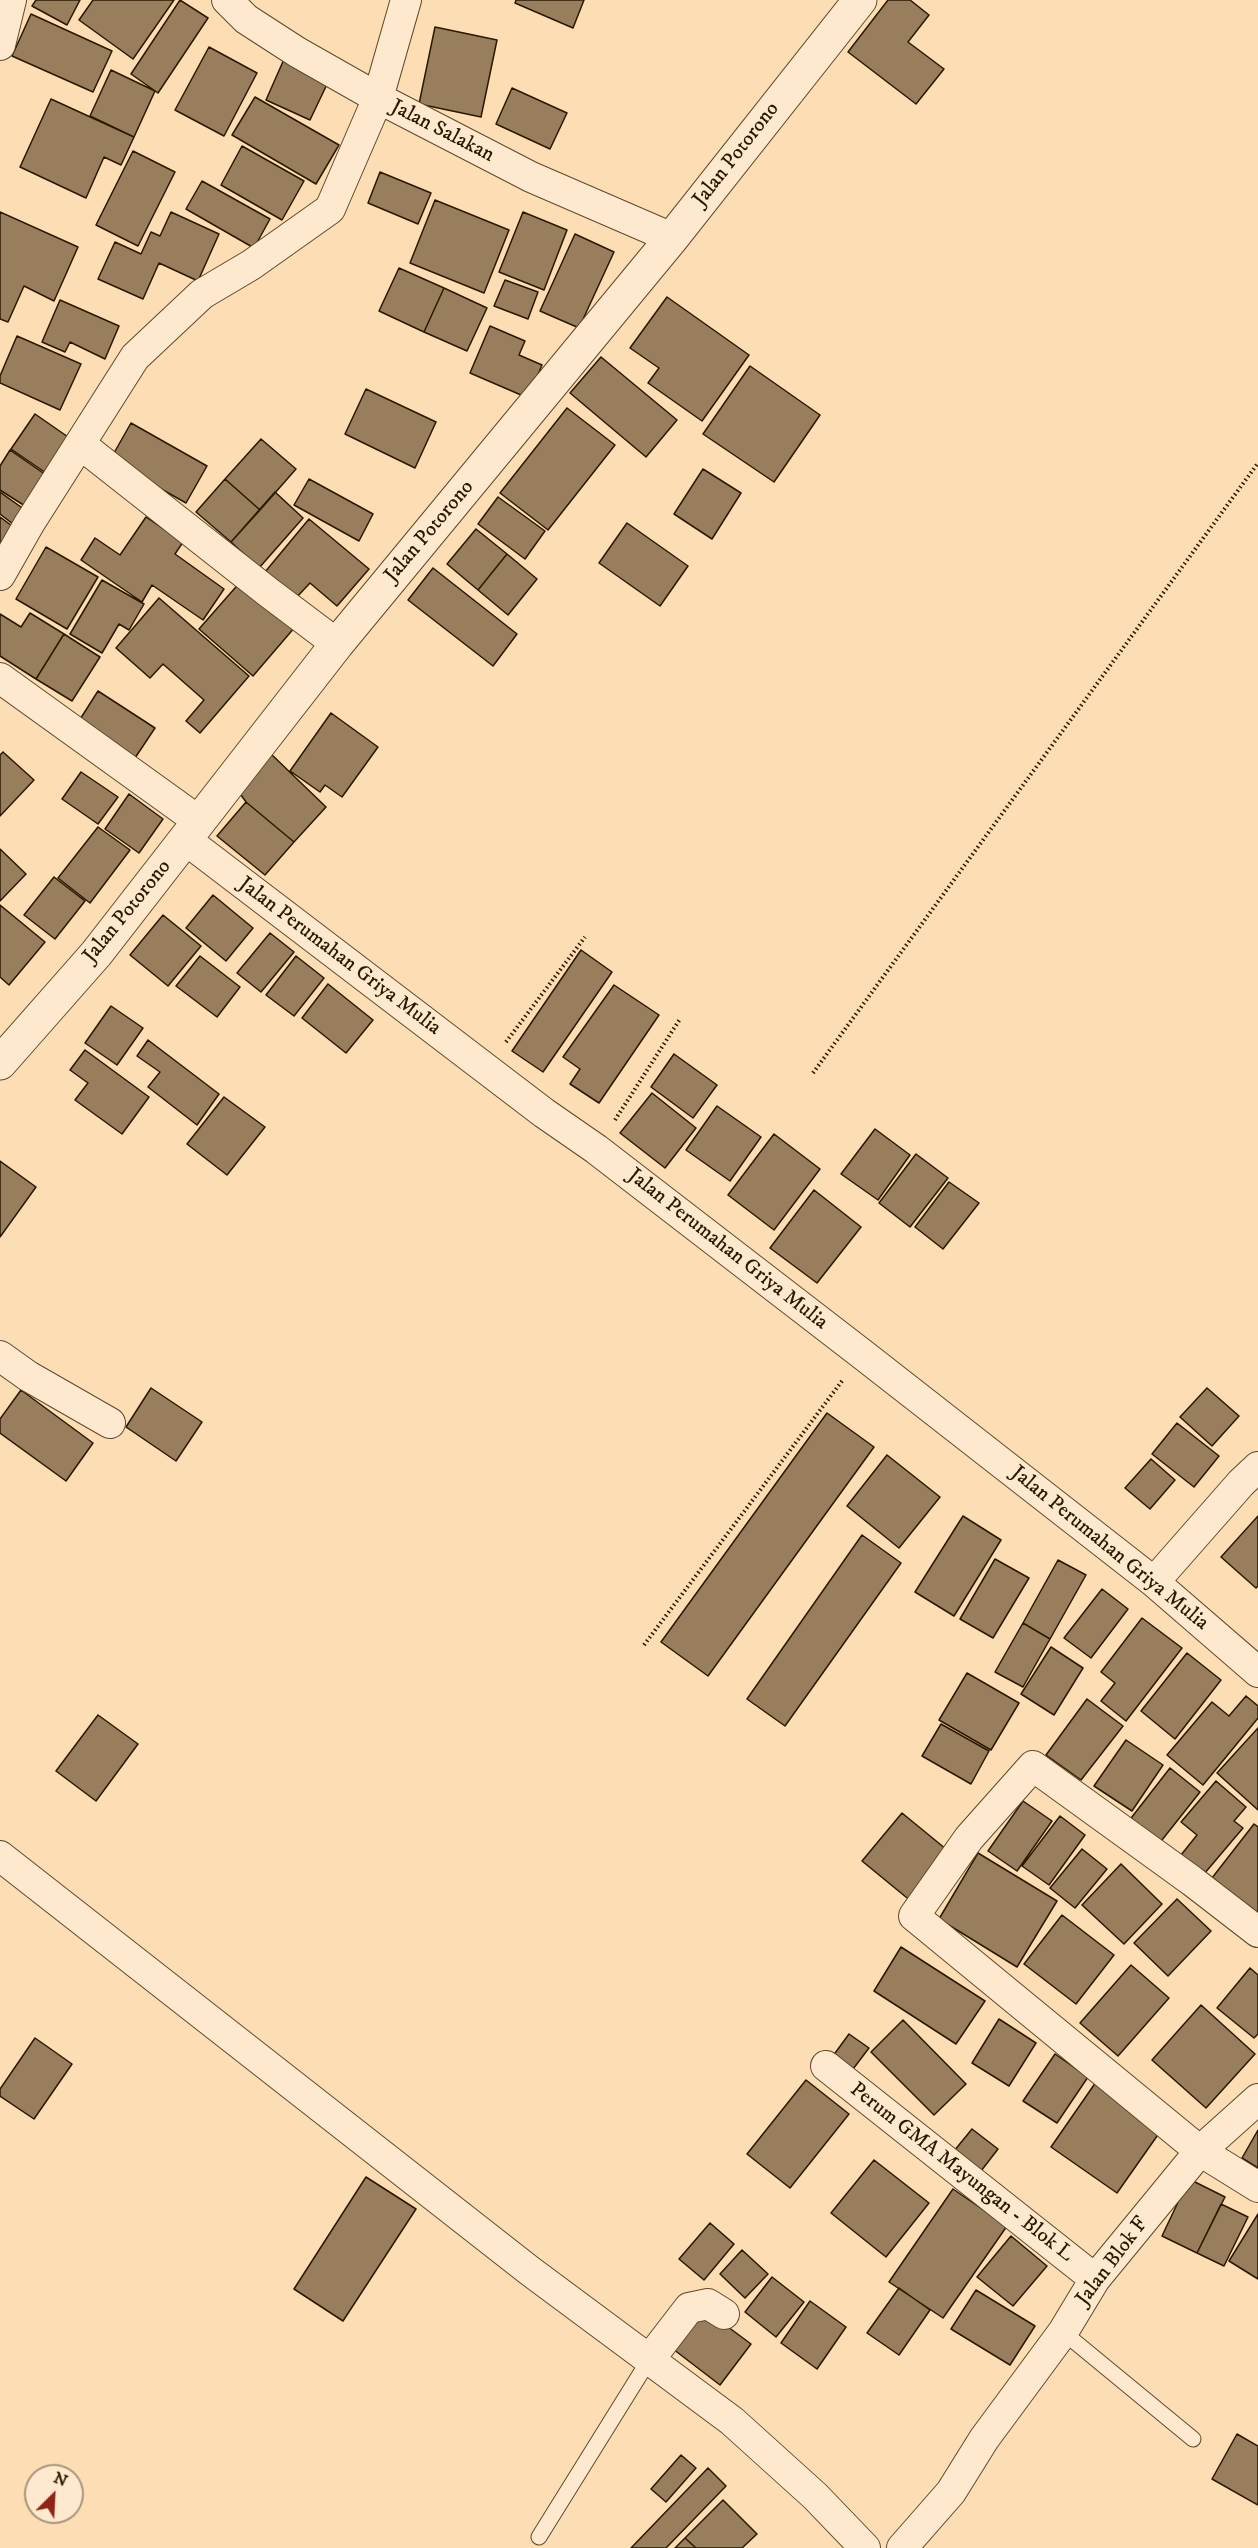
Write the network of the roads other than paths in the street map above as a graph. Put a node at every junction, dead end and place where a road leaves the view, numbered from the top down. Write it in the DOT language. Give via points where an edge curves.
graph roads {
  1 [pos="11,0"];
  2 [pos="227,0"];
  3 [pos="406,0"];
  4 [pos="860,0"];
  5 [pos="0,45"];
  6 [pos="378,98"];
  7 [pos="672,238"];
  8 [pos="80,444"];
  9 [pos="0,575"];
  10 [pos="337,644"];
  11 [pos="0,678"];
  12 [pos="193,831"];
  13 [pos="5,1049"];
  14 [pos="0,1356"];
  15 [pos="110,1423"];
  16 [pos="1258,1467"];
  17 [pos="1154,1582"];
  18 [pos="1258,1672"];
  19 [pos="0,1856"];
  20 [pos="1258,1932"];
  21 [pos="826,2066"];
  22 [pos="1258,2099"];
  23 [pos="1200,2151"];
  24 [pos="1258,2187"];
  25 [pos="1095,2279"];
  26 [pos="723,2314"];
  27 [pos="1063,2332"];
  28 [pos="649,2360"];
  29 [pos="1193,2439"];
  30 [pos="539,2537"];
  31 [pos="865,2548"];
  32 [pos="902,2548"];
  1 -- 5 [label="street"];
  2 -- 6 [label="street, Jalan Salakan" via="246,19"];
  3 -- 6 [label="street"];
  4 -- 7 [label="street, Jalan Potorono"];
  6 -- 7 [label="street, Jalan Salakan" via="531,177"];
  6 -- 8 [label="street" via="330,209 251,266 202,294 135,357"];
  7 -- 10 [label="street, Jalan Potorono"];
  8 -- 9 [label="street"];
  8 -- 10 [label="street"];
  10 -- 12 [label="street, Jalan Potorono"];
  11 -- 12 [label="street, Jalan Perumahan Griya Mulia"];
  12 -- 13 [label="street, Jalan Potorono" via="96,954"];
  12 -- 17 [label="street, Jalan Perumahan Griya Mulia" via="486,1068"];
  14 -- 15 [label="street"];
  16 -- 17 [label="street"];
  17 -- 18 [label="street, Jalan Perumahan Griya Mulia"];
  19 -- 28 [label="street" via="520,2264"];
  20 -- 23 [label="street" via="1033,1766 969,1838 914,1916"];
  21 -- 25 [label="street, Perum GMA Mayungan - Blok L"];
  22 -- 23 [label="street, Jalan Blok F"];
  23 -- 24 [label="street"];
  23 -- 25 [label="street, Jalan Blok F"];
  25 -- 27 [label="street, Jalan Blok F"];
  26 -- 28 [label="street" via="708,2304 689,2308"];
  27 -- 29 [label="lane"];
  27 -- 32 [label="street, Jalan Blok F" via="984,2439 951,2492"];
  28 -- 30 [label="lane"];
  28 -- 31 [label="street" via="732,2421 815,2496"];
}
